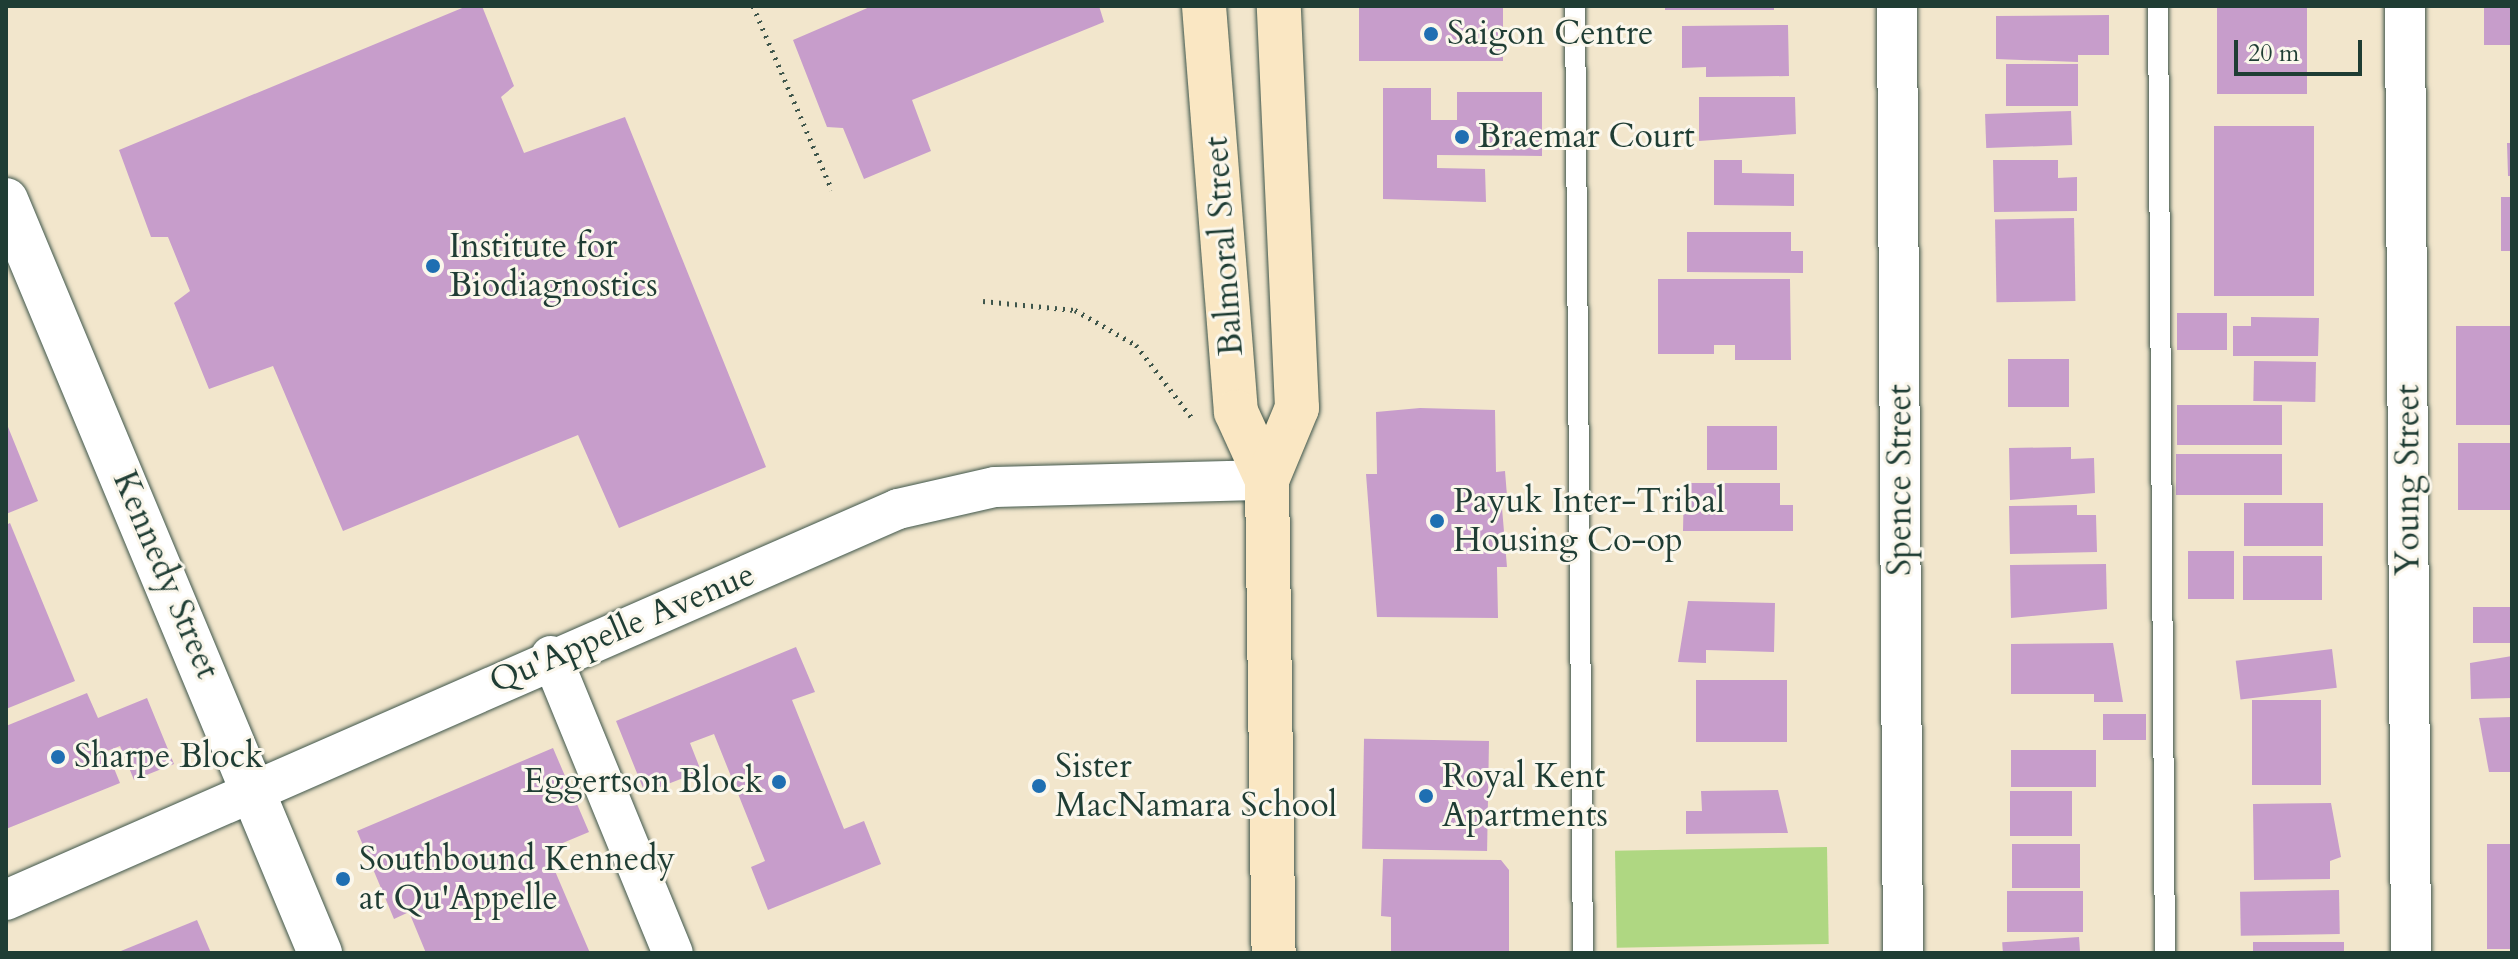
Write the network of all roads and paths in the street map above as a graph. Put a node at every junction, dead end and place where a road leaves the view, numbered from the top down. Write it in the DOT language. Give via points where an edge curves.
graph roads {
  1 [pos="753,6"];
  2 [pos="1204,6"];
  3 [pos="1279,6"];
  4 [pos="1575,6"];
  5 [pos="1897,6"];
  6 [pos="2158,6"];
  7 [pos="2405,6"];
  8 [pos="832,190"];
  9 [pos="6,200"];
  10 [pos="983,301"];
  11 [pos="1196,423"];
  12 [pos="1267,480"];
  13 [pos="551,656"];
  14 [pos="253,788"];
  15 [pos="6,900"];
  16 [pos="320,953"];
  17 [pos="673,953"];
  18 [pos="1274,953"];
  19 [pos="1583,953"];
  20 [pos="1903,953"];
  21 [pos="2165,953"];
  22 [pos="2411,953"];
  1 -- 8 [label="path"];
  2 -- 12 [label="main road, Balmoral Street" via="1236,412"];
  3 -- 12 [label="main road, Balmoral Street" via="1297,408"];
  4 -- 19 [label="lane"];
  5 -- 20 [label="street, Spence Street"];
  6 -- 21 [label="lane"];
  7 -- 22 [label="street, Young Street"];
  9 -- 14 [label="street, Kennedy Street"];
  10 -- 11 [label="path" via="1075,310 1136,345"];
  12 -- 13 [label="street, Qu'Appelle Avenue" via="957,492 898,509"];
  12 -- 18 [label="main road, Balmoral Street"];
  13 -- 14 [label="street, Qu'Appelle Avenue"];
  13 -- 17 [label="street"];
  14 -- 15 [label="street, Qu'Appelle Avenue"];
  14 -- 16 [label="street, Kennedy Street"];
}
